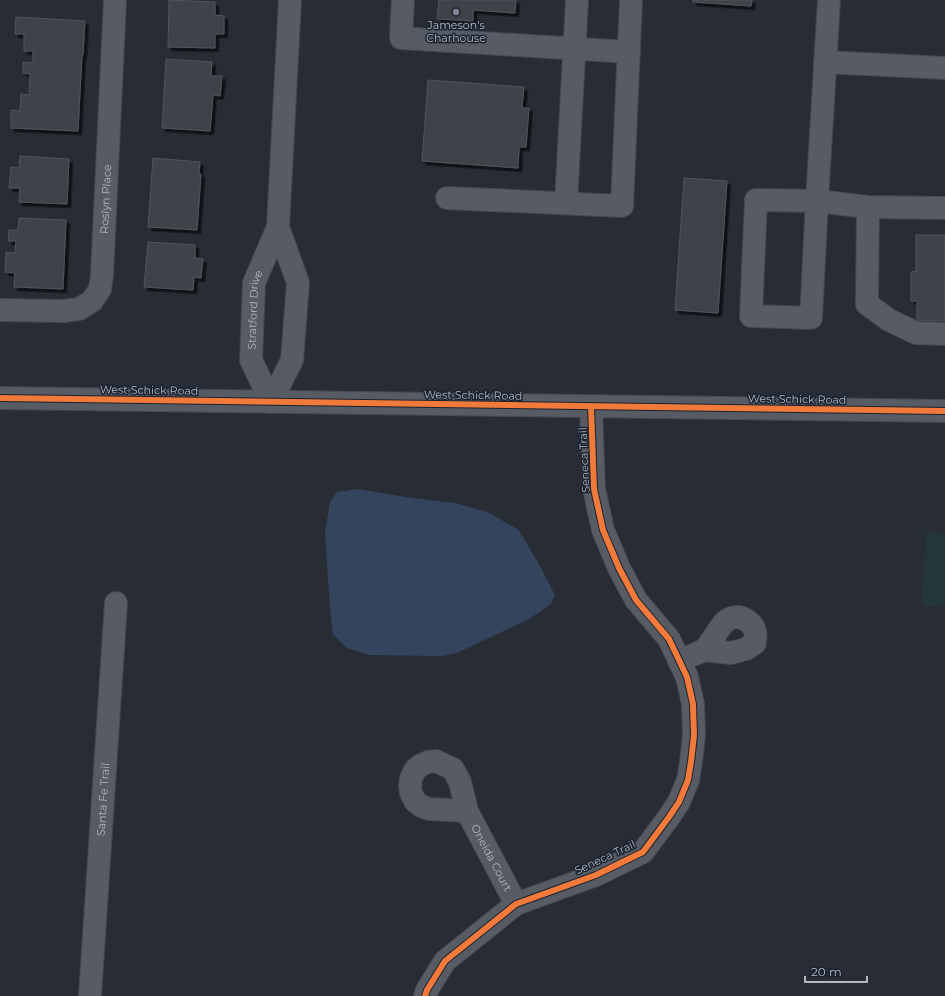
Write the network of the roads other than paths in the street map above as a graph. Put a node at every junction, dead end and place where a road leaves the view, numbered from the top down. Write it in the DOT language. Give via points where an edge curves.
graph roads {
  1 [pos="115,0"];
  2 [pos="290,0"];
  3 [pos="403,0"];
  4 [pos="577,0"];
  5 [pos="631,0"];
  6 [pos="829,0"];
  7 [pos="575,48"];
  8 [pos="629,52"];
  9 [pos="825,62"];
  10 [pos="945,68"];
  11 [pos="447,198"];
  12 [pos="817,201"];
  13 [pos="566,203"];
  14 [pos="868,207"];
  15 [pos="945,208"];
  16 [pos="278,227"];
  17 [pos="0,310"];
  18 [pos="945,334"];
  19 [pos="0,398"];
  20 [pos="271,402"];
  21 [pos="591,406"];
  22 [pos="945,411"];
  23 [pos="116,603"];
  24 [pos="704,650"];
  25 [pos="679,661"];
  26 [pos="467,811"];
  27 [pos="516,904"];
  28 [pos="90,996"];
  29 [pos="425,996"];
  1 -- 17 [label="street, Roslyn Place" via="100,289 92,300 79,309"];
  2 -- 16 [label="street, Stratford Drive"];
  3 -- 7 [label="street" via="401,38"];
  4 -- 7 [label="street"];
  5 -- 8 [label="street"];
  6 -- 9 [label="street"];
  7 -- 8 [label="street"];
  7 -- 13 [label="street"];
  8 -- 13 [label="street" via="622,206"];
  9 -- 10 [label="street"];
  9 -- 12 [label="street"];
  11 -- 13 [label="street"];
  12 -- 12 [label="street" via="810,318 751,316 756,200"];
  12 -- 14 [label="street"];
  14 -- 15 [label="street"];
  14 -- 18 [label="street" via="867,304 889,320 916,333"];
  16 -- 20 [label="street, Stratford Drive" via="298,283 292,360"];
  16 -- 20 [label="street, Stratford Drive" via="254,283 251,360"];
  19 -- 20 [label="street, West Schick Road"];
  20 -- 21 [label="street, West Schick Road"];
  21 -- 22 [label="street, West Schick Road"];
  21 -- 25 [label="street, Seneca Trail" via="594,489 603,530 636,600 669,639"];
  23 -- 28 [label="street, Santa Fe Trail"];
  24 -- 25 [label="street"];
  25 -- 27 [label="street, Seneca Trail" via="687,677 693,704 694,735 688,780 679,802 669,817 643,852 596,875"];
  26 -- 27 [label="street, Oneida Court"];
  27 -- 29 [label="street, Seneca Trail" via="445,961"];
}
